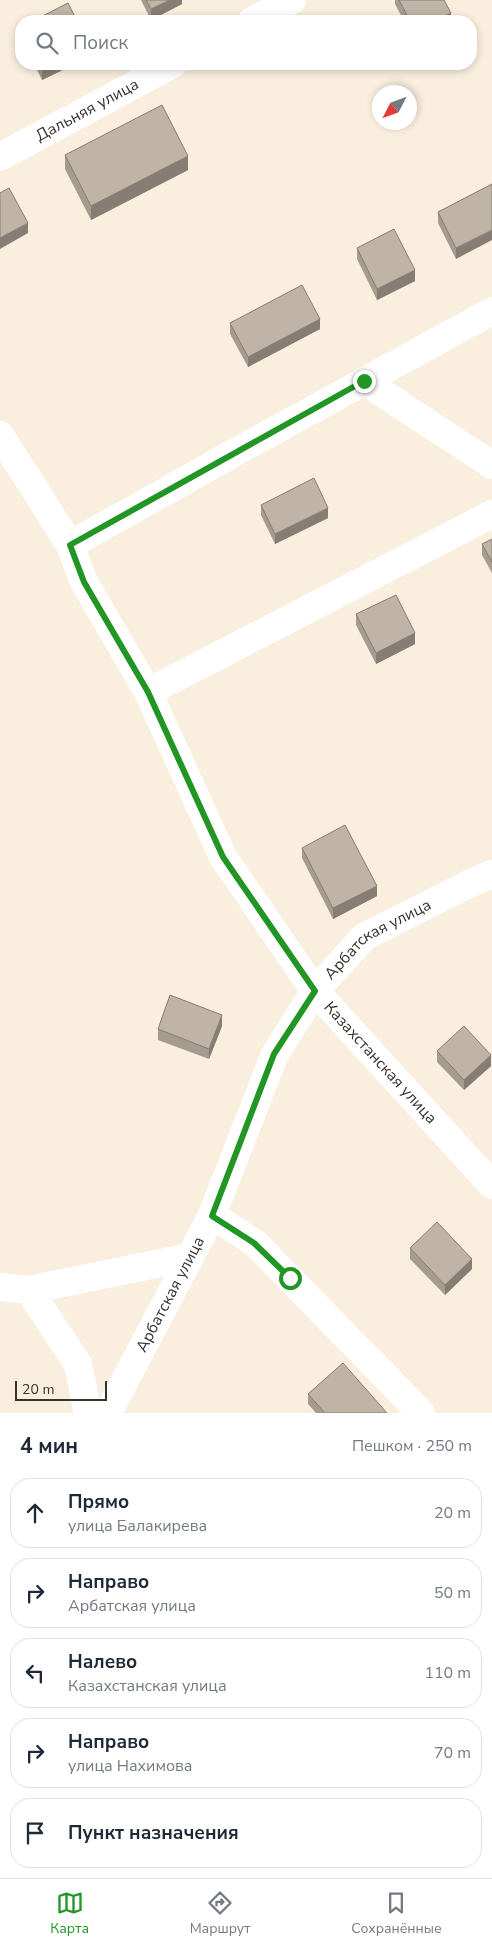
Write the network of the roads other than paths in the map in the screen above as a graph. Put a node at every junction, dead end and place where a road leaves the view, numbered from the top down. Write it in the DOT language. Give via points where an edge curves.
graph roads {
  1 [pos="292,0"];
  2 [pos="263,15"];
  3 [pos="162,70"];
  4 [pos="0,157"];
  5 [pos="492,311"];
  6 [pos="364,381"];
  7 [pos="0,435"];
  8 [pos="492,465"];
  9 [pos="492,514"];
  10 [pos="70,545"];
  11 [pos="148,692"];
  12 [pos="492,874"];
  13 [pos="315,991"];
  14 [pos="492,1185"];
  15 [pos="212,1216"];
  16 [pos="190,1257"];
  17 [pos="0,1287"];
  18 [pos="29,1290"];
  19 [pos="88,1413"];
  20 [pos="108,1413"];
  21 [pos="421,1413"];
  1 -- 2 [label="street"];
  3 -- 4 [label="street, Дальняя улица"];
  5 -- 6 [label="street"];
  6 -- 8 [label="street"];
  6 -- 10 [label="street"];
  7 -- 10 [label="street, Казахстанская улица"];
  9 -- 11 [label="street"];
  10 -- 11 [label="street, Казахстанская улица" via="84,582"];
  11 -- 13 [label="street, Казахстанская улица" via="223,857"];
  12 -- 13 [label="street, Арбатская улица" via="364,937"];
  13 -- 14 [label="street, Казахстанская улица"];
  13 -- 15 [label="street, Арбатская улица" via="274,1054"];
  15 -- 16 [label="street, Арбатская улица"];
  15 -- 21 [label="street" via="254,1243"];
  16 -- 18 [label="street"];
  16 -- 20 [label="street, Арбатская улица"];
  17 -- 18 [label="street"];
  18 -- 19 [label="street" via="78,1364"];
}
